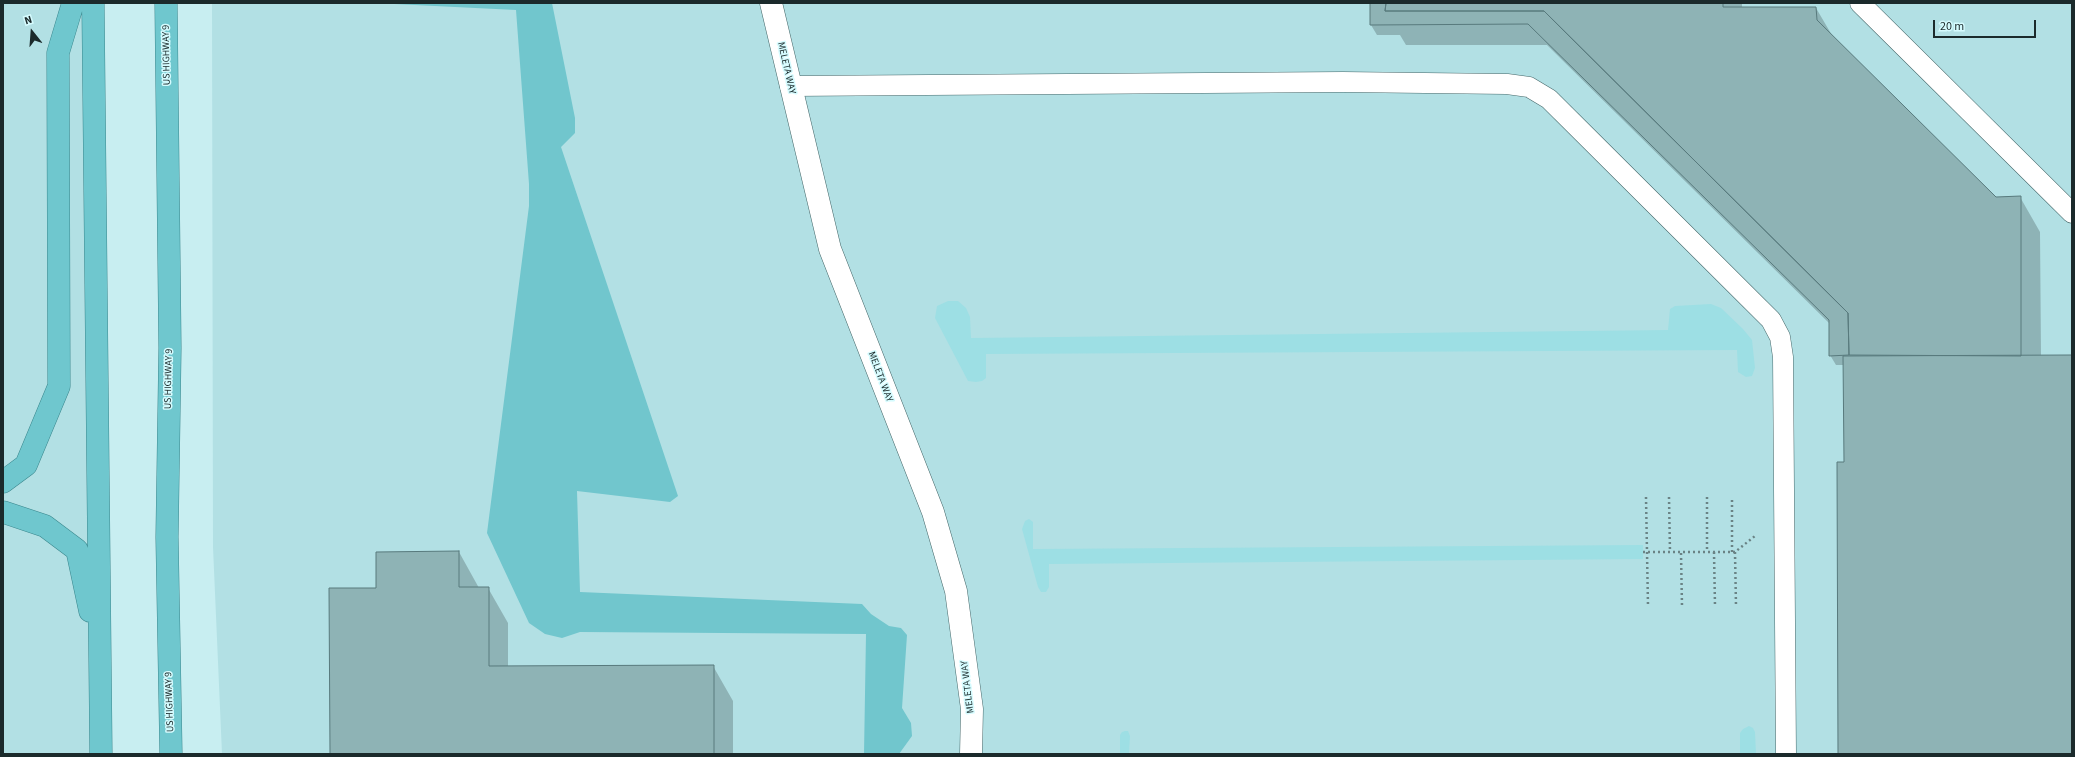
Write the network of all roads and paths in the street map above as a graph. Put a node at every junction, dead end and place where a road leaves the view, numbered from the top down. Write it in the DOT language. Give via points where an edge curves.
graph roads {
  1 [pos="73,3"];
  2 [pos="93,3"];
  3 [pos="166,3"];
  4 [pos="771,3"];
  5 [pos="1860,3"];
  6 [pos="790,86"];
  7 [pos="2072,213"];
  8 [pos="3,482"];
  9 [pos="1646,497"];
  10 [pos="1669,497"];
  11 [pos="1707,497"];
  12 [pos="1732,497"];
  13 [pos="3,512"];
  14 [pos="1758,534"];
  15 [pos="1643,552"];
  16 [pos="1670,552"];
  17 [pos="1707,552"];
  18 [pos="1714,552"];
  19 [pos="1734,552"];
  20 [pos="1647,553"];
  21 [pos="1681,553"];
  22 [pos="1648,606"];
  23 [pos="1682,606"];
  24 [pos="1714,606"];
  25 [pos="1736,606"];
  26 [pos="100,754"];
  27 [pos="171,754"];
  28 [pos="971,754"];
  29 [pos="1786,754"];
  1 -- 8 [label="highway" via="58,53 59,386 26,465"];
  2 -- 26 [label="highway"];
  3 -- 27 [label="highway, US HIGHWAY 9" via="170,348 167,538"];
  4 -- 6 [label="street, MELETA WAY"];
  5 -- 7 [label="lane"];
  6 -- 28 [label="street, MELETA WAY" via="830,249 933,512 956,591 972,709"];
  6 -- 29 [label="lane" via="1343,82 1507,84 1529,87 1548,99 1771,320 1780,337 1783,357"];
  9 -- 20 [label="path"];
  10 -- 16 [label="path"];
  11 -- 17 [label="path"];
  12 -- 19 [label="path"];
  13 -- 26 [label="highway" via="45,526 77,550 90,610"];
  14 -- 19 [label="path"];
  15 -- 20 [label="path"];
  16 -- 20 [label="path"];
  16 -- 21 [label="path"];
  17 -- 18 [label="path"];
  17 -- 21 [label="path"];
  18 -- 19 [label="path"];
  18 -- 24 [label="path"];
  19 -- 25 [label="path"];
  20 -- 22 [label="path"];
  21 -- 23 [label="path"];
}
